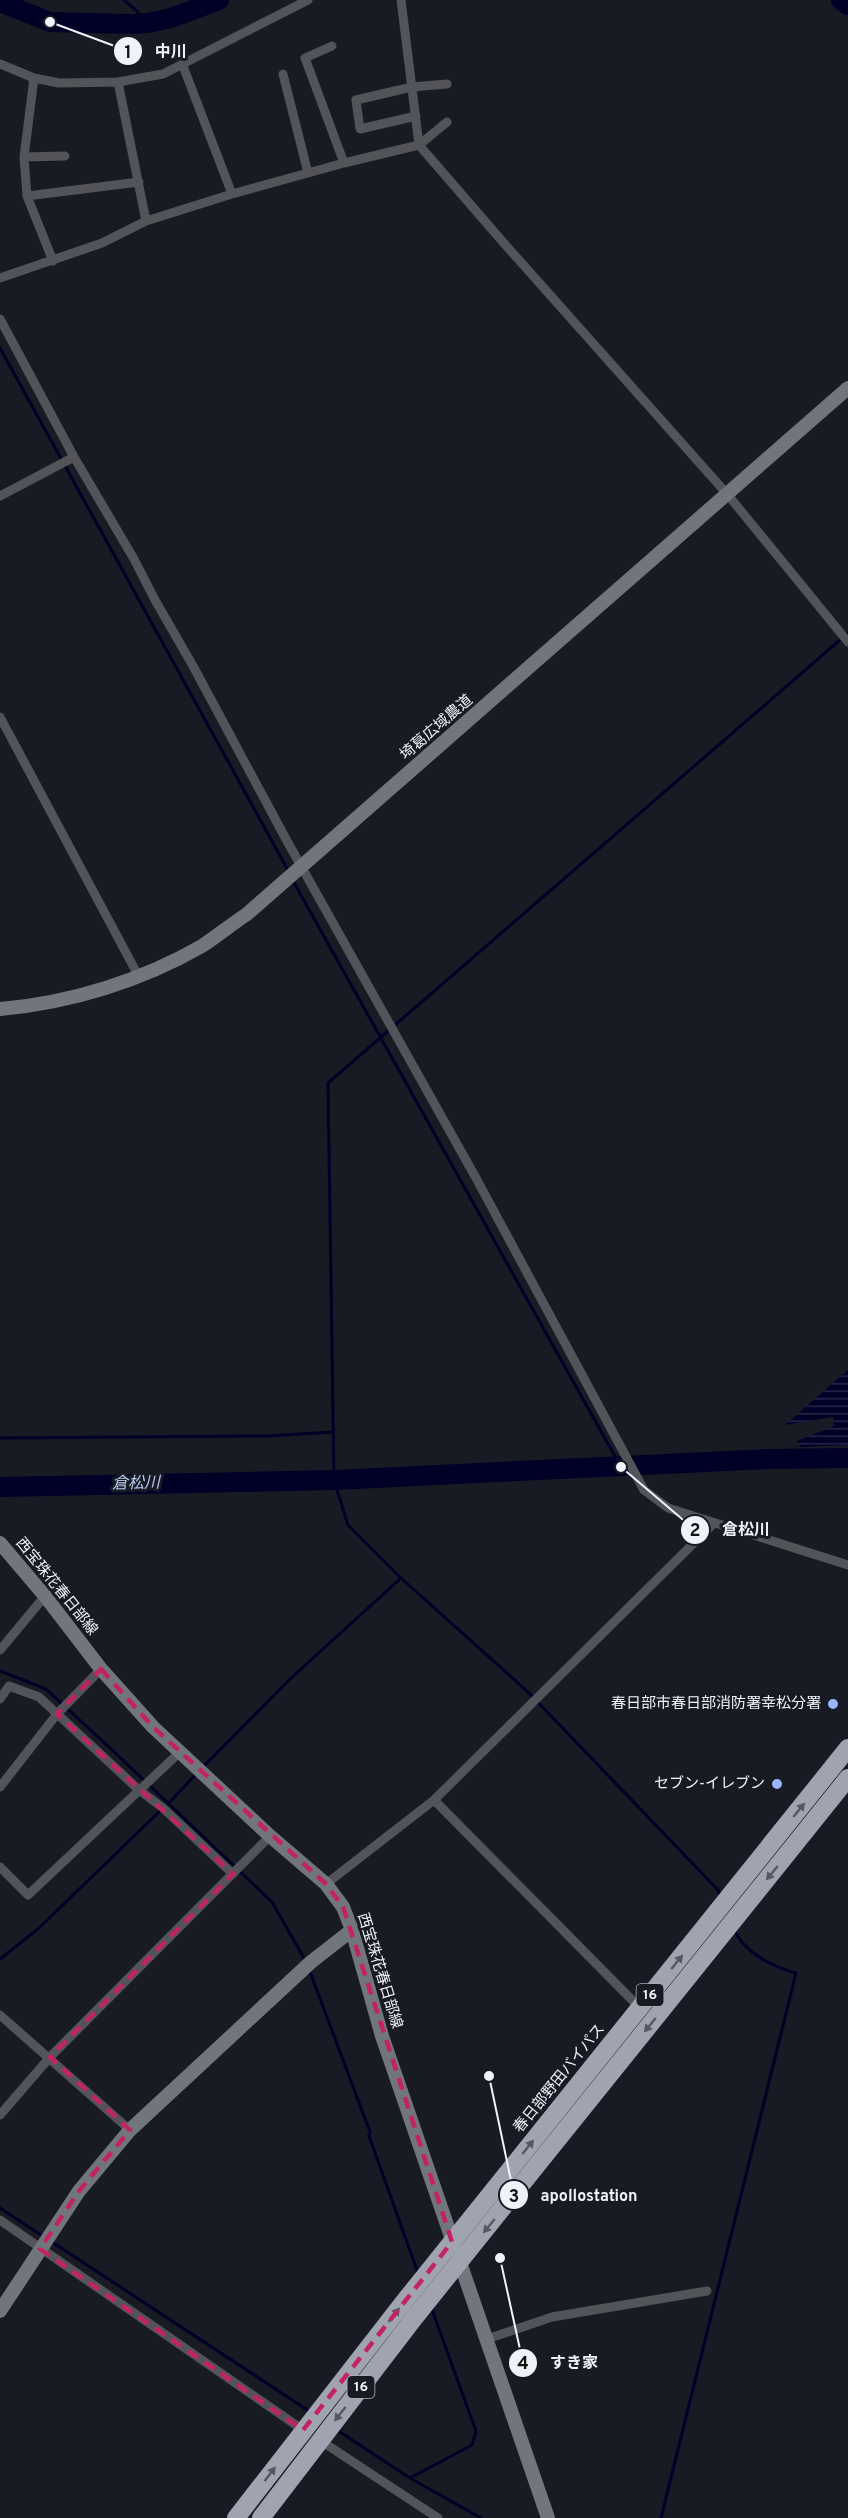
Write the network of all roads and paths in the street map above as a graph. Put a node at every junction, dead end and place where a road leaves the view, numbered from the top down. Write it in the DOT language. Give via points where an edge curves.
graph roads {
  1 [pos="308,0"];
  2 [pos="401,0"];
  3 [pos="332,46"];
  4 [pos="0,64"];
  5 [pos="183,66"];
  6 [pos="283,74"];
  7 [pos="34,78"];
  8 [pos="118,81"];
  9 [pos="447,84"];
  10 [pos="412,87"];
  11 [pos="416,116"];
  12 [pos="447,122"];
  13 [pos="419,145"];
  14 [pos="65,156"];
  15 [pos="24,157"];
  16 [pos="344,163"];
  17 [pos="308,173"];
  18 [pos="139,182"];
  19 [pos="232,194"];
  20 [pos="27,196"];
  21 [pos="146,221"];
  22 [pos="53,261"];
  23 [pos="0,278"];
  24 [pos="0,319"];
  25 [pos="848,388"];
  26 [pos="74,457"];
  27 [pos="728,495"];
  28 [pos="0,496"];
  29 [pos="845,639"];
  30 [pos="0,717"];
  31 [pos="302,867"];
  32 [pos="139,977"];
  33 [pos="0,1009"];
  34 [pos="713,1524"];
  35 [pos="0,1543"];
  36 [pos="848,1565"];
  37 [pos="45,1596"];
  38 [pos="0,1650"];
  39 [pos="101,1669"];
  40 [pos="0,1699"];
  41 [pos="57,1714"];
  42 [pos="848,1748"];
  43 [pos="181,1751"];
  44 [pos="848,1778"];
  45 [pos="0,1787"];
  46 [pos="139,1790"];
  47 [pos="434,1800"];
  48 [pos="270,1836"];
  49 [pos="0,1867"];
  50 [pos="232,1874"];
  51 [pos="326,1884"];
  52 [pos="352,1930"];
  53 [pos="640,2008"];
  54 [pos="0,2015"];
  55 [pos="50,2057"];
  56 [pos="0,2115"];
  57 [pos="130,2130"];
  58 [pos="0,2220"];
  59 [pos="452,2242"];
  60 [pos="40,2249"];
  61 [pos="459,2262"];
  62 [pos="707,2291"];
  63 [pos="0,2311"];
  64 [pos="487,2339"];
  65 [pos="303,2430"];
  66 [pos="320,2440"];
  67 [pos="236,2518"];
  68 [pos="261,2518"];
  69 [pos="438,2518"];
  70 [pos="548,2518"];
  1 -- 5 [label="street"];
  2 -- 10 [label="street"];
  3 -- 16 [label="street" via="305,58"];
  4 -- 7 [label="street"];
  5 -- 8 [label="street" via="163,74"];
  5 -- 19 [label="street"];
  6 -- 17 [label="street"];
  7 -- 8 [label="street" via="59,83"];
  7 -- 15 [label="street"];
  8 -- 18 [label="street"];
  9 -- 10 [label="street"];
  10 -- 11 [label="street"];
  10 -- 11 [label="street" via="356,100 360,129"];
  11 -- 13 [label="street"];
  12 -- 13 [label="street"];
  13 -- 16 [label="street"];
  13 -- 27 [label="street"];
  14 -- 15 [label="street"];
  15 -- 20 [label="street"];
  16 -- 17 [label="street"];
  17 -- 19 [label="street"];
  18 -- 20 [label="street"];
  18 -- 21 [label="street"];
  19 -- 21 [label="street"];
  20 -- 22 [label="street"];
  21 -- 22 [label="street"];
  22 -- 23 [label="street"];
  24 -- 26 [label="street"];
  25 -- 27 [label="street, 埼葛広域農道"];
  26 -- 28 [label="street"];
  26 -- 31 [label="street"];
  27 -- 29 [label="street"];
  27 -- 31 [label="street, 埼葛広域農道"];
  30 -- 32 [label="street"];
  31 -- 32 [label="street, 埼葛広域農道" via="247,914 202,945"];
  31 -- 34 [label="street" via="644,1490 668,1508"];
  32 -- 33 [label="street, 埼葛広域農道" via="32,1006"];
  34 -- 36 [label="street"];
  34 -- 47 [label="street"];
  35 -- 37 [label="street, 西宝珠花春日部線"];
  37 -- 38 [label="street"];
  37 -- 39 [label="street, 西宝珠花春日部線"];
  39 -- 41 [label="street"];
  39 -- 43 [label="street, 西宝珠花春日部線" via="153,1727"];
  40 -- 41 [label="street" via="9,1686 39,1697"];
  41 -- 45 [label="street"];
  41 -- 46 [label="street"];
  53 -- 42 [label="highway, 春日部野田バイパス / 16, one-way"];
  43 -- 46 [label="street"];
  43 -- 48 [label="street, 西宝珠花春日部線"];
  44 -- 61 [label="highway, 16, one-way"];
  46 -- 49 [label="street" via="28,1895"];
  46 -- 50 [label="street"];
  47 -- 51 [label="street"];
  47 -- 53 [label="street"];
  48 -- 50 [label="street"];
  48 -- 51 [label="street, 西宝珠花春日部線"];
  50 -- 55 [label="street"];
  51 -- 52 [label="street, 西宝珠花春日部線" via="343,1907"];
  52 -- 57 [label="street" via="311,1962"];
  52 -- 59 [label="street, 西宝珠花春日部線" via="382,2036"];
  59 -- 53 [label="highway, 春日部野田バイパス / 16, one-way"];
  54 -- 55 [label="street"];
  55 -- 56 [label="street"];
  55 -- 57 [label="street"];
  57 -- 60 [label="street" via="79,2191"];
  58 -- 60 [label="street"];
  59 -- 61 [label="street, 西宝珠花春日部線"];
  65 -- 59 [label="highway, 春日部野田バイパス / 16, one-way"];
  60 -- 63 [label="street"];
  60 -- 65 [label="street"];
  61 -- 64 [label="street, 西宝珠花春日部線"];
  61 -- 66 [label="highway, 16, one-way"];
  62 -- 64 [label="street" via="552,2317"];
  64 -- 70 [label="street, 西宝珠花春日部線"];
  65 -- 66 [label="street"];
  67 -- 65 [label="highway, 春日部野田バイパス / 16, one-way"];
  66 -- 68 [label="highway, 16"];
  66 -- 69 [label="street"];
}
